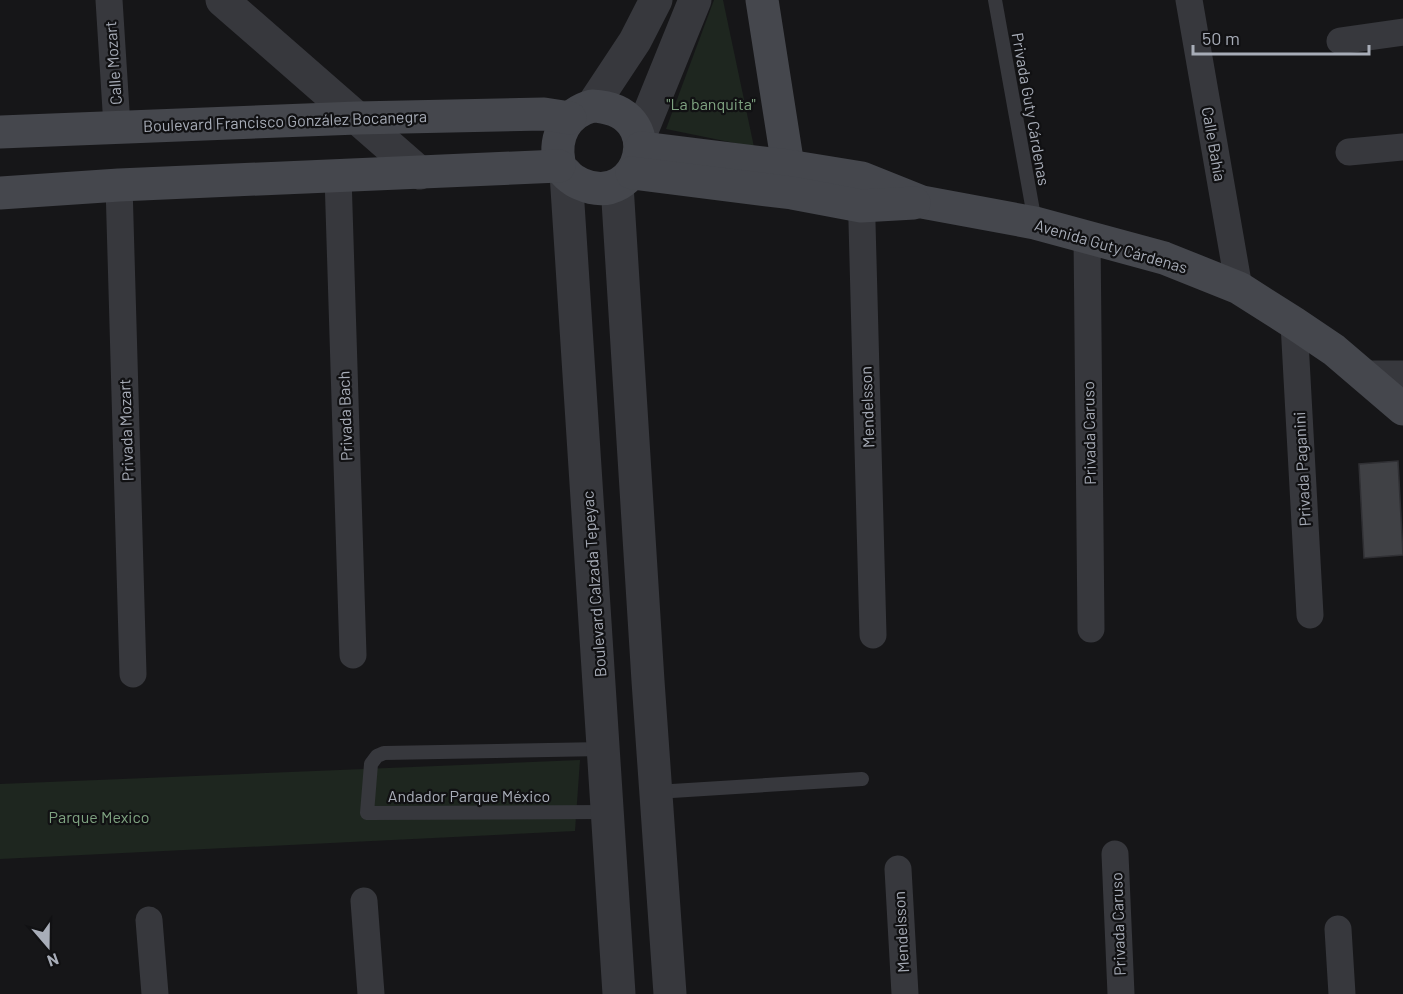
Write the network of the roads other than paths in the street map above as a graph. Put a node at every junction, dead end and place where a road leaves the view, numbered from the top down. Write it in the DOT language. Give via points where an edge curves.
graph roads {
  1 [pos="109,0"];
  2 [pos="222,0"];
  3 [pos="656,0"];
  4 [pos="695,0"];
  5 [pos="762,0"];
  6 [pos="995,0"];
  7 [pos="1189,0"];
  8 [pos="251,14"];
  9 [pos="1403,32"];
  10 [pos="1340,41"];
  11 [pos="581,112"];
  12 [pos="357,118"];
  13 [pos="117,126"];
  14 [pos="0,132"];
  15 [pos="1403,147"];
  16 [pos="1349,152"];
  17 [pos="632,161"];
  18 [pos="788,166"];
  19 [pos="563,170"];
  20 [pos="420,173"];
  21 [pos="338,176"];
  22 [pos="119,185"];
  23 [pos="861,192"];
  24 [pos="0,193"];
  25 [pos="1035,223"];
  26 [pos="1087,236"];
  27 [pos="1239,288"];
  28 [pos="1294,323"];
  29 [pos="1364,374"];
  30 [pos="1403,374"];
  31 [pos="1403,409"];
  32 [pos="1310,615"];
  33 [pos="1091,629"];
  34 [pos="873,635"];
  35 [pos="353,655"];
  36 [pos="133,674"];
  37 [pos="600,681"];
  38 [pos="648,681"];
  39 [pos="603,749"];
  40 [pos="862,779"];
  41 [pos="656,792"];
  42 [pos="606,812"];
  43 [pos="1115,854"];
  44 [pos="660,856"];
  45 [pos="610,862"];
  46 [pos="898,869"];
  47 [pos="364,901"];
  48 [pos="149,920"];
  49 [pos="1338,929"];
  50 [pos="155,994"];
  51 [pos="371,994"];
  52 [pos="619,994"];
  53 [pos="670,994"];
  54 [pos="905,994"];
  55 [pos="1121,994"];
  56 [pos="1342,994"];
  1 -- 13 [label="street, Calle Mozart"];
  2 -- 8 [label="street"];
  3 -- 11 [label="street" via="635,41"];
  4 -- 17 [label="street"];
  5 -- 18 [label="main road"];
  6 -- 25 [label="lane, Privada Guty Cárdenas"];
  7 -- 27 [label="street, Calle Bahía"];
  8 -- 12 [label="street"];
  9 -- 10 [label="street"];
  11 -- 12 [label="main road, Boulevard Francisco González Bocanegra"];
  11 -- 17 [label="main road" via="608,107 622,113 633,124"];
  11 -- 19 [label="main road" via="562,128 558,141"];
  12 -- 13 [label="main road, Boulevard Francisco González Bocanegra"];
  12 -- 20 [label="street"];
  13 -- 14 [label="main road, Boulevard Francisco González Bocanegra"];
  15 -- 16 [label="street"];
  17 -- 18 [label="main road, Avenida Guty Cárdenas"];
  17 -- 19 [label="main road" via="603,189 577,182"];
  17 -- 23 [label="main road, Avenida Guty Cárdenas" via="792,193"];
  17 -- 38 [label="street"];
  18 -- 23 [label="main road, Avenida Guty Cárdenas"];
  19 -- 20 [label="main road"];
  19 -- 37 [label="street, Boulevard Calzada Tepeyac"];
  20 -- 21 [label="main road"];
  21 -- 22 [label="main road"];
  21 -- 35 [label="street, Privada Bach"];
  22 -- 24 [label="main road"];
  22 -- 36 [label="street, Privada Mozart"];
  23 -- 25 [label="main road, Avenida Guty Cárdenas"];
  23 -- 34 [label="street, Mendelsson"];
  25 -- 26 [label="main road, Avenida Guty Cárdenas"];
  26 -- 27 [label="main road, Avenida Guty Cárdenas" via="1164,258"];
  26 -- 33 [label="street, Privada Caruso"];
  27 -- 28 [label="main road, Avenida Guty Cárdenas"];
  28 -- 29 [label="main road, Avenida Guty Cárdenas"];
  28 -- 32 [label="street, Privada Paganini"];
  29 -- 30 [label="street"];
  29 -- 31 [label="main road, Avenida Guty Cárdenas"];
  37 -- 38 [label="street"];
  37 -- 39 [label="street, Boulevard Calzada Tepeyac"];
  38 -- 41 [label="street"];
  39 -- 42 [label="street, Boulevard Calzada Tepeyac"];
  39 -- 42 [label="lane, Andador Parque México" via="384,753 371,764 367,813"];
  40 -- 41 [label="lane"];
  41 -- 44 [label="street"];
  42 -- 45 [label="street, Boulevard Calzada Tepeyac"];
  43 -- 55 [label="street, Privada Caruso"];
  44 -- 45 [label="street"];
  44 -- 53 [label="street"];
  45 -- 52 [label="street, Boulevard Calzada Tepeyac"];
  46 -- 54 [label="street, Mendelsson"];
  47 -- 51 [label="street"];
  48 -- 50 [label="street"];
  49 -- 56 [label="street"];
}
